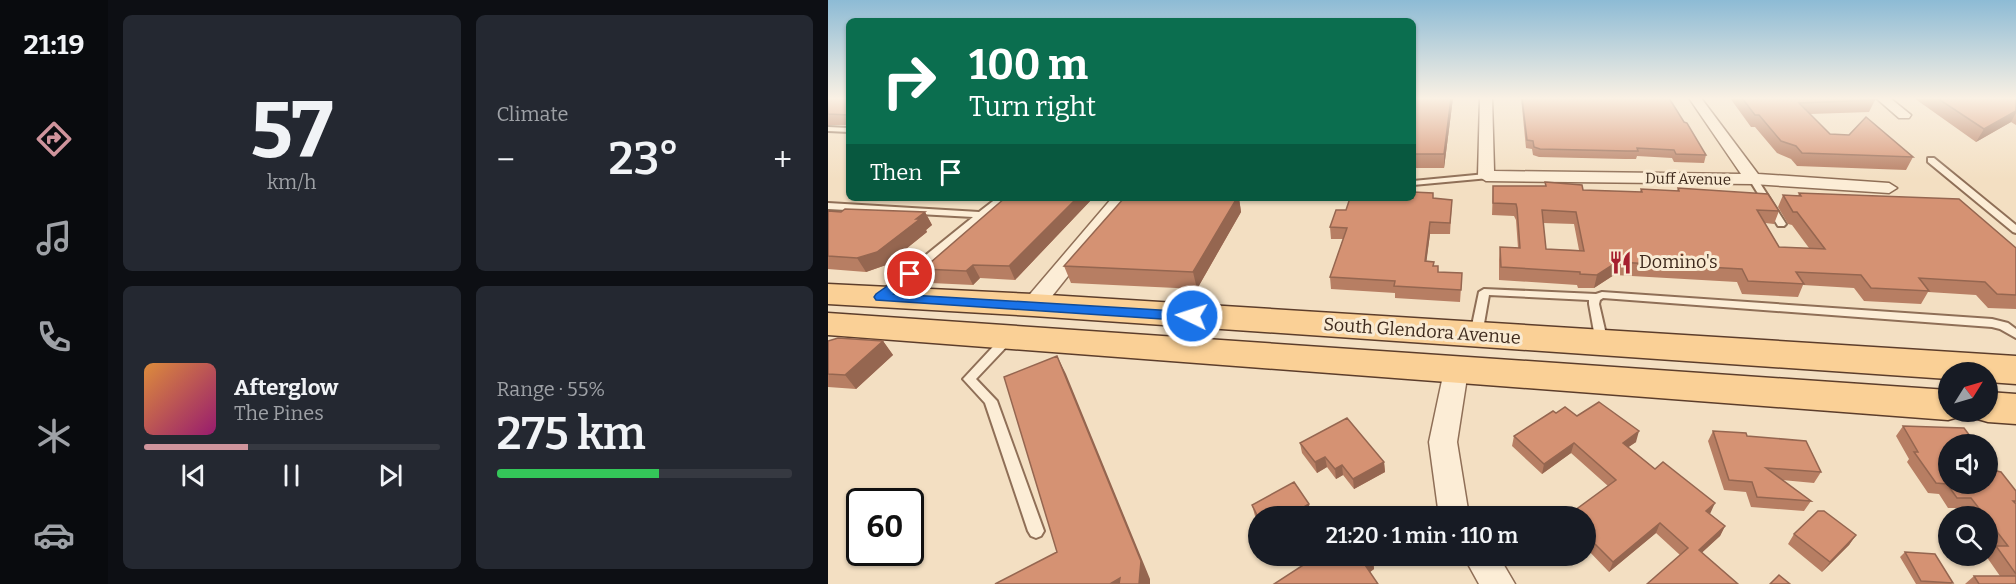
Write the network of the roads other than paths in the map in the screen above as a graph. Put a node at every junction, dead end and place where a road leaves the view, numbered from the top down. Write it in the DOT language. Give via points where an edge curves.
graph roads {
  1 [pos="1486,125"];
  2 [pos="1715,125"];
  3 [pos="828,129"];
  4 [pos="846,130"];
  5 [pos="1931,160"];
  6 [pos="1486,176"];
  7 [pos="1753,179"];
  8 [pos="1416,183"];
  9 [pos="1889,188"];
  10 [pos="999,201"];
  11 [pos="1119,201"];
  12 [pos="830,207"];
  13 [pos="983,215"];
  14 [pos="1781,224"];
  15 [pos="2016,230"];
  16 [pos="828,294"];
  17 [pos="880,297"];
  18 [pos="1596,297"];
  19 [pos="1033,305"];
  20 [pos="1285,322"];
  21 [pos="828,324"];
  22 [pos="1476,334"];
  23 [pos="2016,334"];
  24 [pos="1007,339"];
  25 [pos="1602,343"];
  26 [pos="1275,357"];
  27 [pos="2016,370"];
  28 [pos="1456,371"];
  29 [pos="1938,404"];
  30 [pos="1453,506"];
  31 [pos="1036,531"];
  32 [pos="1486,566"];
  33 [pos="1498,584"];
  1 -- 6 [label="street"];
  2 -- 7 [label="street"];
  3 -- 4 [label="lane"];
  5 -- 15 [label="lane"];
  6 -- 7 [label="street, Duff Avenue"];
  6 -- 8 [label="lane"];
  7 -- 9 [label="street, Duff Avenue"];
  7 -- 14 [label="lane"];
  10 -- 13 [label="lane"];
  11 -- 19 [label="street"];
  12 -- 13 [label="lane"];
  13 -- 17 [label="lane"];
  16 -- 17 [label="main road, South Glendora Avenue"];
  17 -- 19 [label="main road, South Glendora Avenue"];
  18 -- 22 [label="lane" via="1484,292"];
  18 -- 23 [label="lane" via="1992,323"];
  18 -- 25 [label="lane"];
  19 -- 20 [label="main road, South Glendora Avenue"];
  20 -- 22 [label="main road, South Glendora Avenue"];
  20 -- 26 [label="main road"];
  21 -- 24 [label="main road, South Glendora Avenue"];
  22 -- 25 [label="main road, South Glendora Avenue"];
  24 -- 26 [label="main road, South Glendora Avenue"];
  24 -- 31 [label="lane" via="969,379 991,401"];
  25 -- 27 [label="main road, South Glendora Avenue"];
  26 -- 28 [label="main road, South Glendora Avenue"];
  28 -- 29 [label="main road, South Glendora Avenue"];
  28 -- 30 [label="street" via="1443,442"];
  32 -- 33 [label="street"];
}
